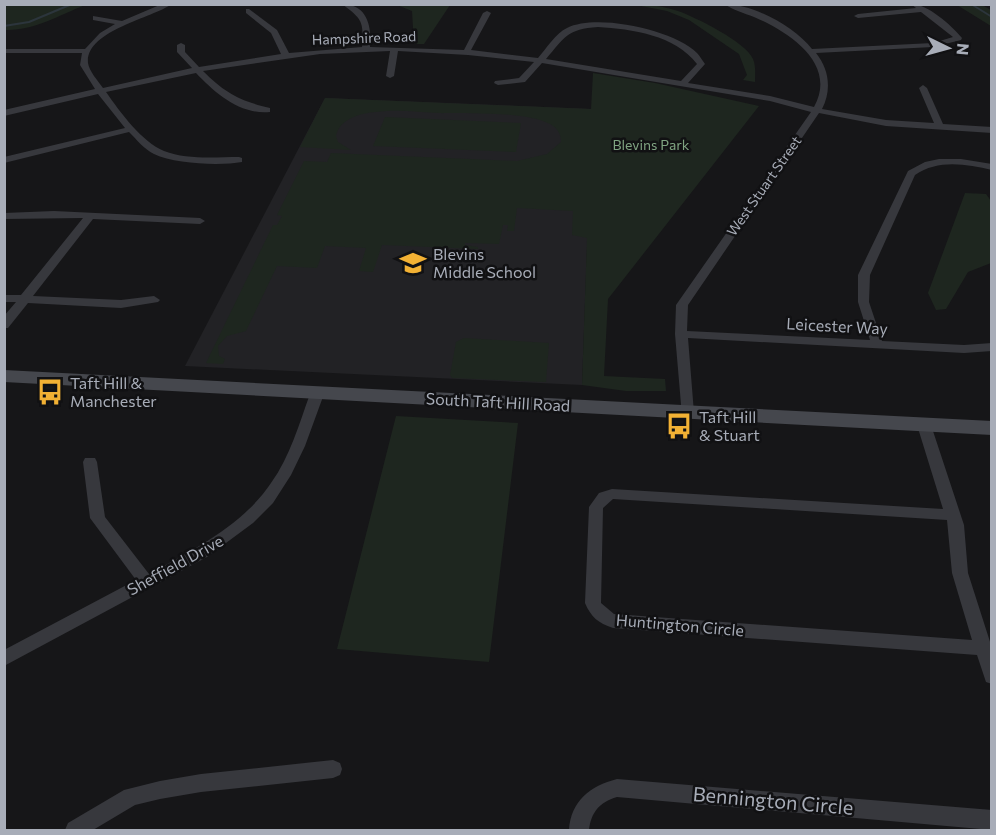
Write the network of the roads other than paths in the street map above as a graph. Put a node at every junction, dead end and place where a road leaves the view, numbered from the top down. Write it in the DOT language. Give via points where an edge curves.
graph roads {
  1 [pos="169,4"];
  2 [pos="345,4"];
  3 [pos="727,4"];
  4 [pos="914,4"];
  5 [pos="922,10"];
  6 [pos="249,11"];
  7 [pos="486,13"];
  8 [pos="858,16"];
  9 [pos="96,18"];
  10 [pos="124,24"];
  11 [pos="181,45"];
  12 [pos="366,49"];
  13 [pos="394,49"];
  14 [pos="4,51"];
  15 [pos="86,51"];
  16 [pos="467,51"];
  17 [pos="810,51"];
  18 [pos="293,57"];
  19 [pos="540,60"];
  20 [pos="199,70"];
  21 [pos="390,76"];
  22 [pos="498,83"];
  23 [pos="684,83"];
  24 [pos="923,88"];
  25 [pos="102,91"];
  26 [pos="267,110"];
  27 [pos="813,110"];
  28 [pos="4,113"];
  29 [pos="940,128"];
  30 [pos="132,129"];
  31 [pos="992,130"];
  32 [pos="4,160"];
  33 [pos="239,160"];
  34 [pos="992,167"];
  35 [pos="91,215"];
  36 [pos="4,216"];
  37 [pos="200,221"];
  38 [pos="4,298"];
  39 [pos="25,299"];
  40 [pos="154,300"];
  41 [pos="4,326"];
  42 [pos="681,334"];
  43 [pos="877,344"];
  44 [pos="992,347"];
  45 [pos="4,376"];
  46 [pos="317,394"];
  47 [pos="687,413"];
  48 [pos="924,425"];
  49 [pos="992,429"];
  50 [pos="90,462"];
  51 [pos="953,515"];
  52 [pos="146,582"];
  53 [pos="982,648"];
  54 [pos="4,659"];
  55 [pos="992,677"];
  56 [pos="333,769"];
  57 [pos="992,820"];
  58 [pos="75,831"];
  59 [pos="579,831"];
  1 -- 10 [label="street"];
  2 -- 12 [label="street" via="368,21"];
  3 -- 17 [label="street, West Stuart Street" via="774,24"];
  4 -- 5 [label="street"];
  5 -- 8 [label="street"];
  5 -- 17 [label="street" via="958,38 933,45"];
  6 -- 18 [label="street" via="274,32"];
  7 -- 16 [label="street"];
  9 -- 10 [label="street"];
  10 -- 15 [label="street" via="99,37"];
  11 -- 20 [label="street" via="181,52"];
  12 -- 13 [label="street, Hampshire Road"];
  12 -- 18 [label="street, Hampshire Road"];
  13 -- 16 [label="street, Hampshire Road"];
  13 -- 21 [label="street"];
  14 -- 15 [label="street"];
  15 -- 25 [label="street" via="84,65"];
  16 -- 19 [label="street, Hampshire Road"];
  17 -- 27 [label="street, West Stuart Street" via="825,85"];
  18 -- 20 [label="street, Hampshire Road"];
  19 -- 22 [label="street" via="522,80"];
  19 -- 23 [label="street, Hampshire Road"];
  19 -- 23 [label="street" via="573,27 611,24 660,36 695,56 700,64"];
  20 -- 25 [label="street, Hampshire Road"];
  20 -- 26 [label="street" via="234,102"];
  23 -- 27 [label="street, Hampshire Road"];
  24 -- 29 [label="street"];
  25 -- 28 [label="street, Hampshire Road"];
  25 -- 30 [label="street"];
  27 -- 29 [label="street, Hampshire Road"];
  27 -- 42 [label="street, West Stuart Street" via="687,295 680,318"];
  29 -- 31 [label="street, Hampshire Road"];
  30 -- 32 [label="street"];
  30 -- 33 [label="street" via="146,145 168,156"];
  34 -- 43 [label="street" via="958,161 920,163 911,173 864,275 861,295"];
  35 -- 36 [label="street"];
  35 -- 37 [label="street"];
  35 -- 39 [label="street"];
  38 -- 39 [label="street"];
  39 -- 40 [label="street" via="121,304"];
  39 -- 41 [label="street"];
  42 -- 43 [label="street, Leicester Way"];
  42 -- 47 [label="street, West Stuart Street"];
  43 -- 44 [label="street, Leicester Way"];
  45 -- 46 [label="main road, South Taft Hill Road"];
  46 -- 47 [label="main road, South Taft Hill Road"];
  46 -- 52 [label="street, Sheffield Drive" via="284,477 270,496 228,536"];
  47 -- 48 [label="main road, South Taft Hill Road"];
  48 -- 49 [label="main road, South Taft Hill Road"];
  48 -- 51 [label="street"];
  50 -- 52 [label="street" via="98,518"];
  51 -- 53 [label="street" via="960,573"];
  51 -- 53 [label="street, Huntington Circle" via="612,494 596,507 593,603 603,617 613,621"];
  52 -- 54 [label="street, Sheffield Drive"];
  53 -- 55 [label="street"];
  56 -- 58 [label="street" via="150,792 131,797"];
  57 -- 59 [label="street, Bennington Circle" via="617,788 592,798 584,808"];
}
